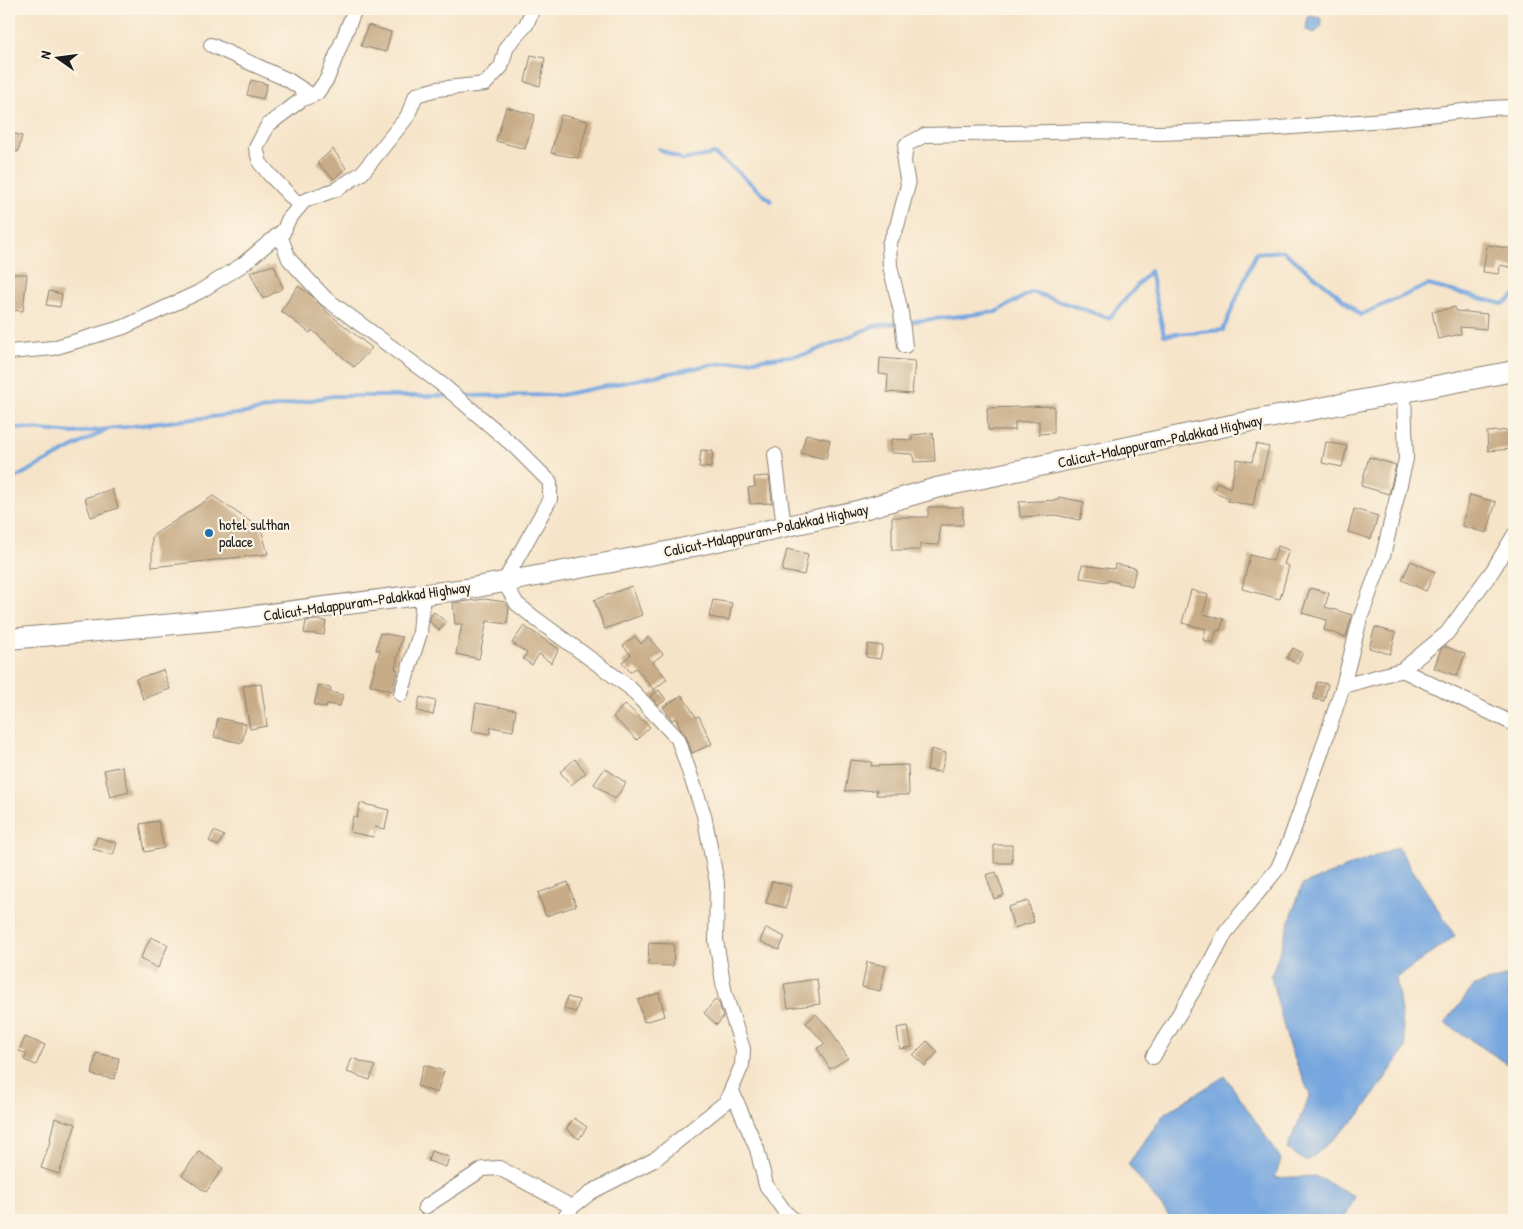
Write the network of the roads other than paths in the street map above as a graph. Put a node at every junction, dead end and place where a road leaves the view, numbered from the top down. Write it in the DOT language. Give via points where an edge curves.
graph roads {
  1 [pos="355,9"];
  2 [pos="533,9"];
  3 [pos="212,45"];
  4 [pos="311,95"];
  5 [pos="1514,107"];
  6 [pos="300,206"];
  7 [pos="285,229"];
  8 [pos="904,340"];
  9 [pos="9,352"];
  10 [pos="1514,371"];
  11 [pos="1404,392"];
  12 [pos="775,455"];
  13 [pos="784,527"];
  14 [pos="1514,535"];
  15 [pos="504,582"];
  16 [pos="423,595"];
  17 [pos="9,639"];
  18 [pos="1402,670"];
  19 [pos="1343,686"];
  20 [pos="401,694"];
  21 [pos="1514,724"];
  22 [pos="1153,1057"];
  23 [pos="732,1091"];
  24 [pos="425,1207"];
  25 [pos="572,1207"];
  26 [pos="563,1220"];
  27 [pos="794,1220"];
  1 -- 4 [label="street" via="327,79 317,93"];
  2 -- 6 [label="street" via="526,25 507,46 501,67 485,84 437,89 416,96 407,118 362,173 337,189 304,201"];
  3 -- 4 [label="street" via="288,80"];
  4 -- 6 [label="street" via="268,125 256,148 260,163"];
  5 -- 8 [label="street" via="1266,128 925,136 906,145 904,162 908,185 889,244"];
  6 -- 7 [label="street"];
  7 -- 9 [label="street" via="242,265 199,292 124,327 53,348"];
  7 -- 15 [label="street" via="281,238 289,259 325,298 444,386 550,482 550,499"];
  10 -- 11 [label="highway, Calicut-Malappuram-Palakkad Highway"];
  11 -- 13 [label="highway, Calicut-Malappuram-Palakkad Highway" via="936,488 857,511"];
  11 -- 19 [label="street" via="1406,459 1383,556 1360,619"];
  12 -- 13 [label="street"];
  13 -- 15 [label="highway, Calicut-Malappuram-Palakkad Highway"];
  14 -- 18 [label="street" via="1447,633"];
  15 -- 16 [label="highway, Calicut-Malappuram-Palakkad Highway"];
  15 -- 23 [label="street" via="517,604 629,687 678,739 704,815 717,883 716,942 725,994 743,1050 742,1065"];
  16 -- 17 [label="highway, Calicut-Malappuram-Palakkad Highway" via="230,619"];
  16 -- 20 [label="street" via="420,633"];
  18 -- 19 [label="street"];
  18 -- 21 [label="street"];
  19 -- 22 [label="street" via="1278,868 1226,932"];
  23 -- 25 [label="street" via="726,1102 654,1160 593,1191"];
  23 -- 27 [label="street" via="757,1149 766,1185"];
  24 -- 25 [label="street" via="483,1169 500,1168"];
  25 -- 26 [label="street"];
}
